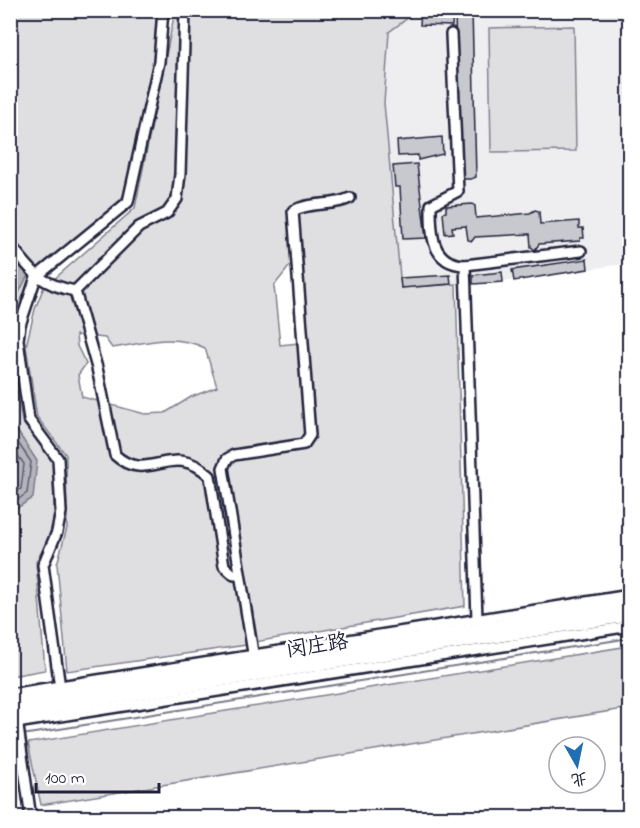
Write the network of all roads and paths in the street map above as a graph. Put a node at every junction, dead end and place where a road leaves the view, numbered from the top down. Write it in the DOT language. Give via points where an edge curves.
graph roads {
  1 [pos="163,10"];
  2 [pos="185,10"];
  3 [pos="452,34"];
  4 [pos="350,198"];
  5 [pos="10,244"];
  6 [pos="581,251"];
  7 [pos="465,265"];
  8 [pos="36,277"];
  9 [pos="75,291"];
  10 [pos="240,575"];
  11 [pos="630,595"];
  12 [pos="630,605"];
  13 [pos="630,615"];
  14 [pos="477,619"];
  15 [pos="630,626"];
  16 [pos="254,660"];
  17 [pos="61,691"];
  18 [pos="10,694"];
  19 [pos="15,721"];
  20 [pos="31,818"];
  1 -- 8 [label="street" via="159,62 128,202"];
  2 -- 9 [label="street" via="177,199 167,213 139,227"];
  3 -- 7 [label="street" via="458,190 431,205 431,237 442,257"];
  4 -- 10 [label="street" via="338,204 294,211 310,435 304,444 227,459 223,468"];
  5 -- 8 [label="street"];
  6 -- 7 [label="street"];
  7 -- 14 [label="street"];
  8 -- 9 [label="street" via="53,287"];
  8 -- 17 [label="street" via="18,340 29,420 58,459 60,512 57,532 43,566"];
  9 -- 10 [label="street" via="97,368 114,455 135,467 183,459 210,476 224,566"];
  10 -- 16 [label="street"];
  11 -- 14 [label="street, 闵庄路"];
  12 -- 16 [label="main road, 闵庄路"];
  13 -- 19 [label="main road, 闵庄路"];
  14 -- 16 [label="street, 闵庄路"];
  15 -- 19 [label="street, 闵庄路"];
  16 -- 17 [label="main road, 闵庄路"];
  17 -- 18 [label="street, 闵庄路"];
  17 -- 19 [label="main road, 闵庄路"];
  19 -- 20 [label="street"];
}
